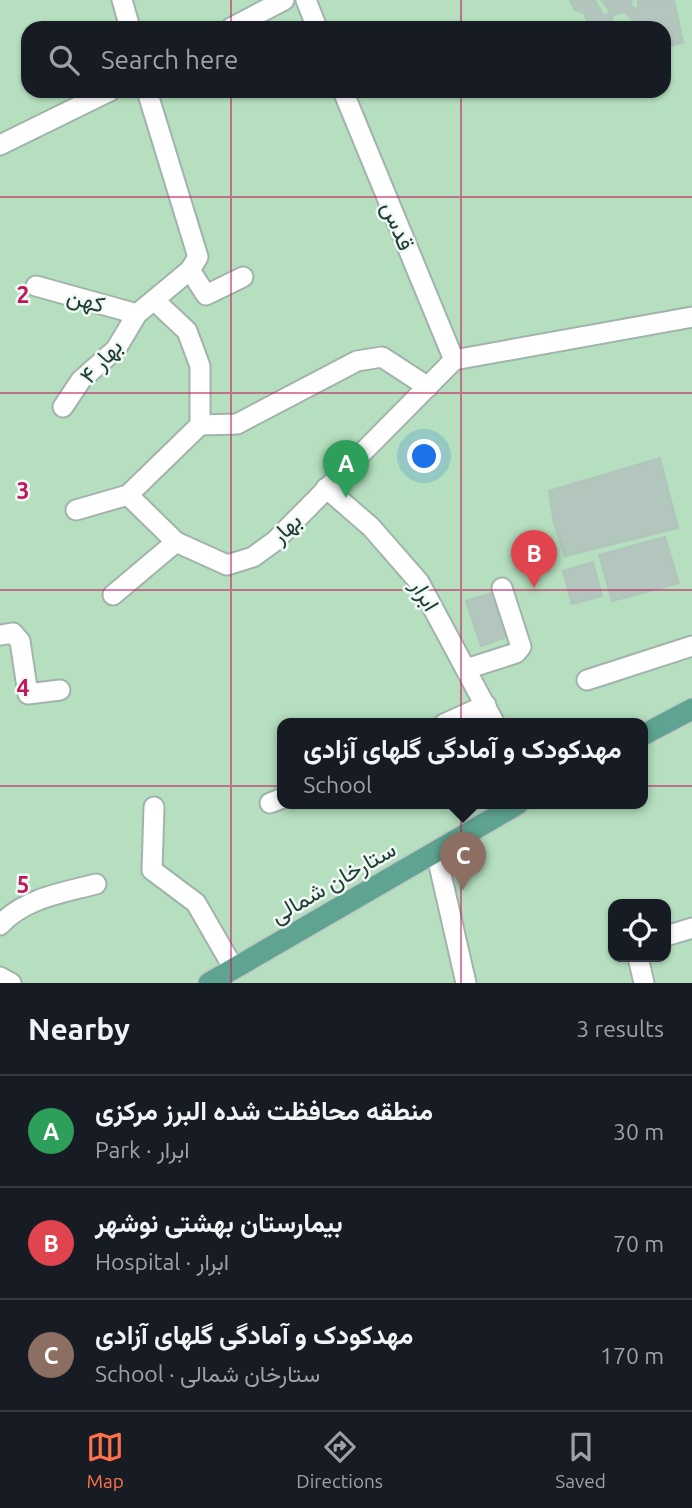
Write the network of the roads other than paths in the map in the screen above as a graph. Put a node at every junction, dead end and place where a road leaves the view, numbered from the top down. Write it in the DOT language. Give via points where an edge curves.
graph roads {
  1 [pos="122,0"];
  2 [pos="284,0"];
  3 [pos="306,0"];
  4 [pos="128,21"];
  5 [pos="244,21"];
  6 [pos="314,21"];
  7 [pos="96,98"];
  8 [pos="149,98"];
  9 [pos="346,98"];
  10 [pos="0,145"];
  11 [pos="190,270"];
  12 [pos="243,277"];
  13 [pos="36,286"];
  14 [pos="154,300"];
  15 [pos="136,314"];
  16 [pos="692,317"];
  17 [pos="454,360"];
  18 [pos="428,387"];
  19 [pos="63,407"];
  20 [pos="200,425"];
  21 [pos="326,488"];
  22 [pos="128,495"];
  23 [pos="76,510"];
  24 [pos="176,542"];
  25 [pos="502,588"];
  26 [pos="113,596"];
  27 [pos="0,635"];
  28 [pos="692,646"];
  29 [pos="466,670"];
  30 [pos="587,680"];
  31 [pos="60,690"];
  32 [pos="486,705"];
  33 [pos="692,709"];
  34 [pos="457,718"];
  35 [pos="492,718"];
  36 [pos="648,733"];
  37 [pos="154,807"];
  38 [pos="509,809"];
  39 [pos="436,852"];
  40 [pos="96,884"];
  41 [pos="0,925"];
  42 [pos="692,928"];
  43 [pos="671,934"];
  44 [pos="639,962"];
  45 [pos="234,969"];
  46 [pos="0,977"];
  47 [pos="11,983"];
  48 [pos="209,983"];
  49 [pos="466,983"];
  50 [pos="644,983"];
  1 -- 4 [label="street"];
  2 -- 5 [label="street"];
  3 -- 6 [label="street"];
  7 -- 10 [label="street"];
  8 -- 11 [label="street" via="198,257"];
  9 -- 17 [label="street, قدس"];
  11 -- 12 [label="street" via="206,295"];
  11 -- 14 [label="street"];
  13 -- 15 [label="street, کهن"];
  14 -- 15 [label="street"];
  14 -- 20 [label="street" via="187,331 200,366"];
  15 -- 19 [label="street, بهار ۴" via="116,349 81,380"];
  16 -- 17 [label="street"];
  17 -- 18 [label="street, بهار"];
  18 -- 20 [label="street" via="382,357 357,361 237,424"];
  18 -- 21 [label="street, بهار"];
  20 -- 22 [label="street"];
  21 -- 24 [label="street, بهار" via="253,557 227,565"];
  21 -- 29 [label="street, ابرار" via="371,527 419,582"];
  22 -- 23 [label="street"];
  22 -- 24 [label="street, بهار"];
  24 -- 26 [label="street"];
  25 -- 29 [label="street" via="521,648"];
  27 -- 31 [label="street" via="13,633 20,641 28,694"];
  28 -- 30 [label="street"];
  29 -- 32 [label="street, ابرار"];
  32 -- 34 [label="street"];
  32 -- 35 [label="street, ابرار"];
  33 -- 36 [label="main road"];
  37 -- 45 [label="street" via="152,870 196,903"];
  38 -- 39 [label="main road, ستارخان شمالی"];
  39 -- 45 [label="main road, ستارخان شمالی"];
  39 -- 49 [label="street"];
  40 -- 41 [label="street" via="31,902 14,910"];
  42 -- 43 [label="street"];
  44 -- 50 [label="street"];
  45 -- 48 [label="main road, ستارخان شمالی"];
  46 -- 47 [label="street"];
}
